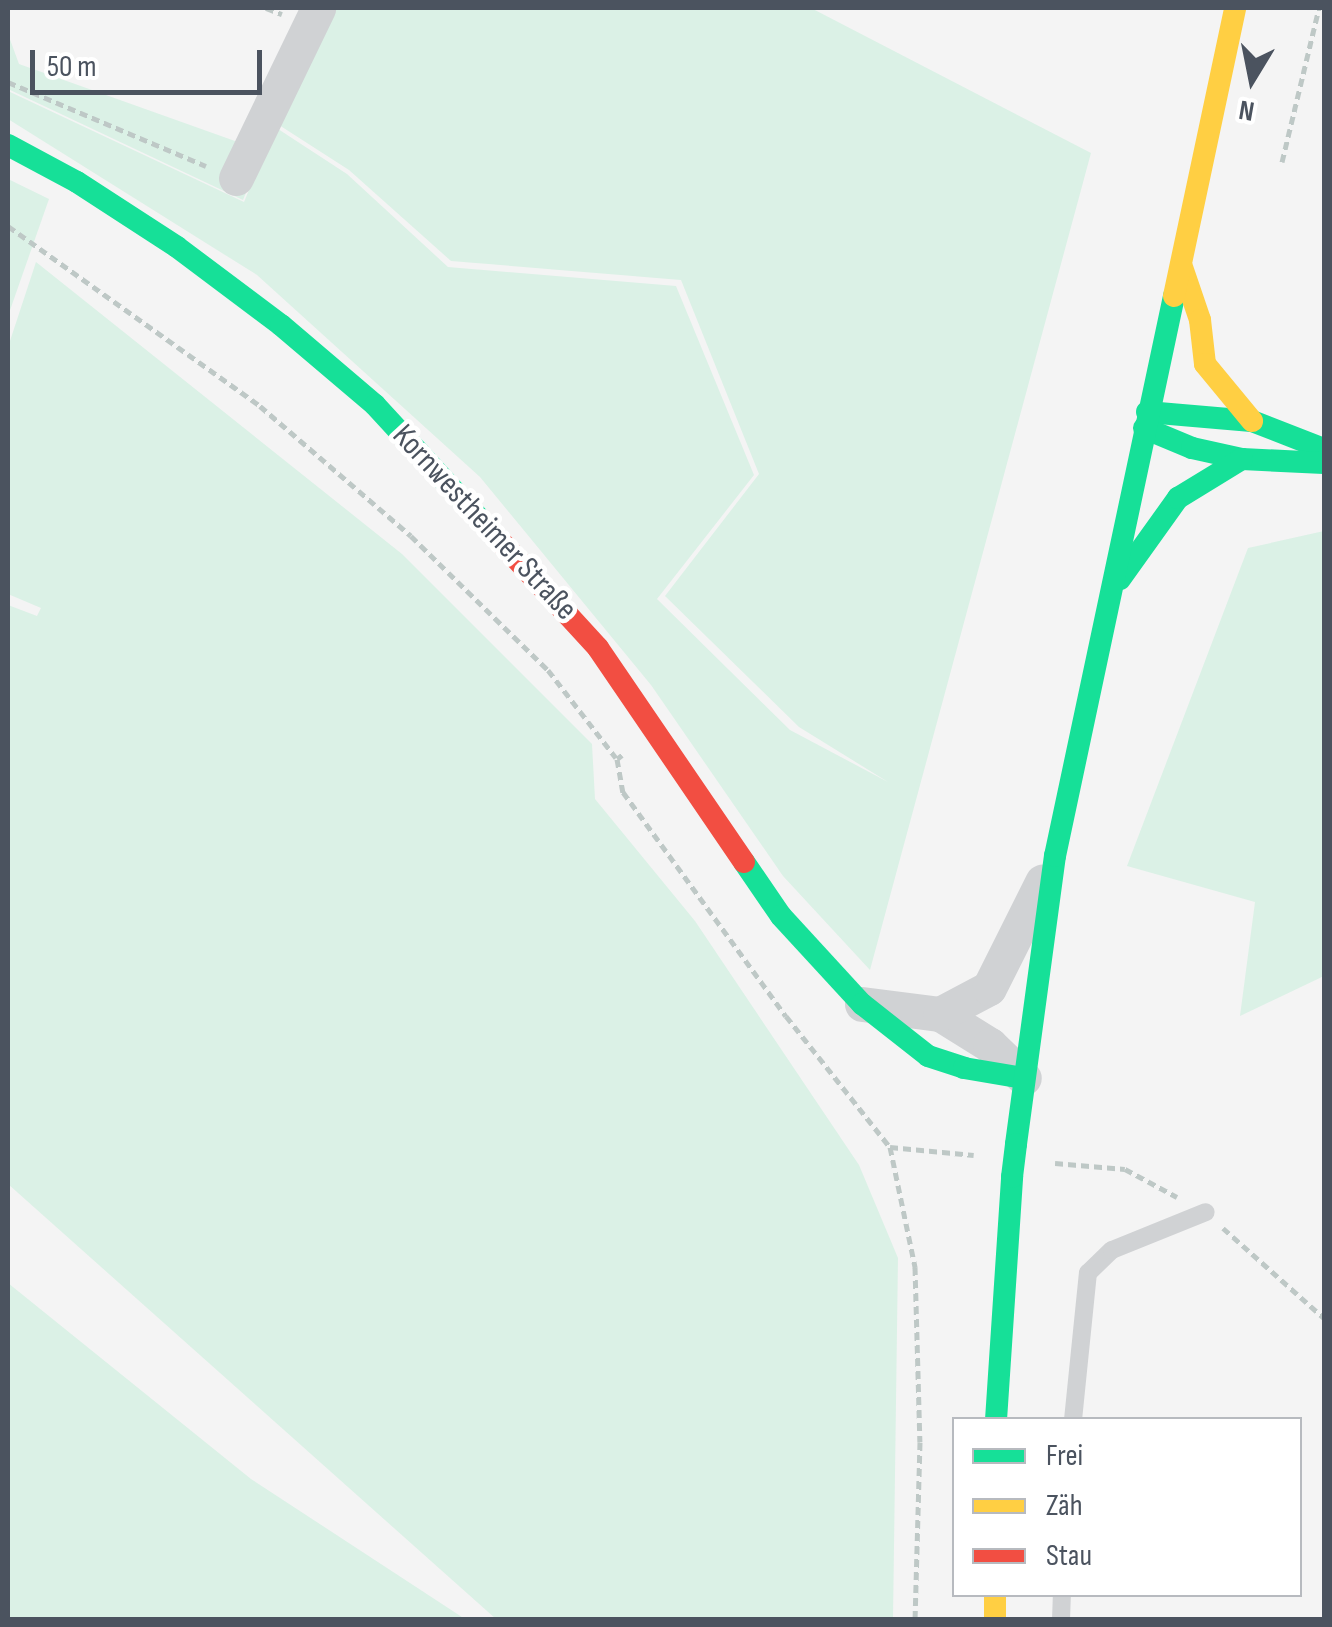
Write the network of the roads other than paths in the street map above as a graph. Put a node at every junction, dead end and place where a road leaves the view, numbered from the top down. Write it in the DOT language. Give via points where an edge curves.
graph roads {
  1 [pos="318,8"];
  2 [pos="1235,8"];
  3 [pos="8,145"];
  4 [pos="236,178"];
  5 [pos="1181,263"];
  6 [pos="1146,420"];
  7 [pos="1252,421"];
  8 [pos="1324,448"];
  9 [pos="1242,459"];
  10 [pos="1324,463"];
  11 [pos="1112,589"];
  12 [pos="1055,856"];
  13 [pos="862,1004"];
  14 [pos="940,1014"];
  15 [pos="1024,1078"];
  16 [pos="1206,1212"];
  17 [pos="996,1417"];
  18 [pos="1074,1417"];
  1 -- 4 [label="street"];
  2 -- 5 [label="main road"];
  3 -- 13 [label="main road, Kornwestheimer Straße" via="178,247 376,406 598,648 781,916"];
  5 -- 6 [label="main road"];
  5 -- 7 [label="main road" via="1200,320 1205,364"];
  6 -- 7 [label="main road"];
  6 -- 9 [label="main road" via="1192,448"];
  6 -- 11 [label="main road"];
  7 -- 8 [label="main road"];
  9 -- 10 [label="main road"];
  9 -- 11 [label="main road" via="1178,498"];
  11 -- 12 [label="main road"];
  12 -- 14 [label="street" via="989,988"];
  12 -- 15 [label="main road"];
  13 -- 14 [label="street"];
  13 -- 15 [label="main road, Kornwestheimer Straße" via="928,1056"];
  14 -- 15 [label="street" via="990,1045"];
  15 -- 17 [label="main road, bridge"];
  16 -- 18 [label="lane" via="1112,1250 1088,1272"];
}
